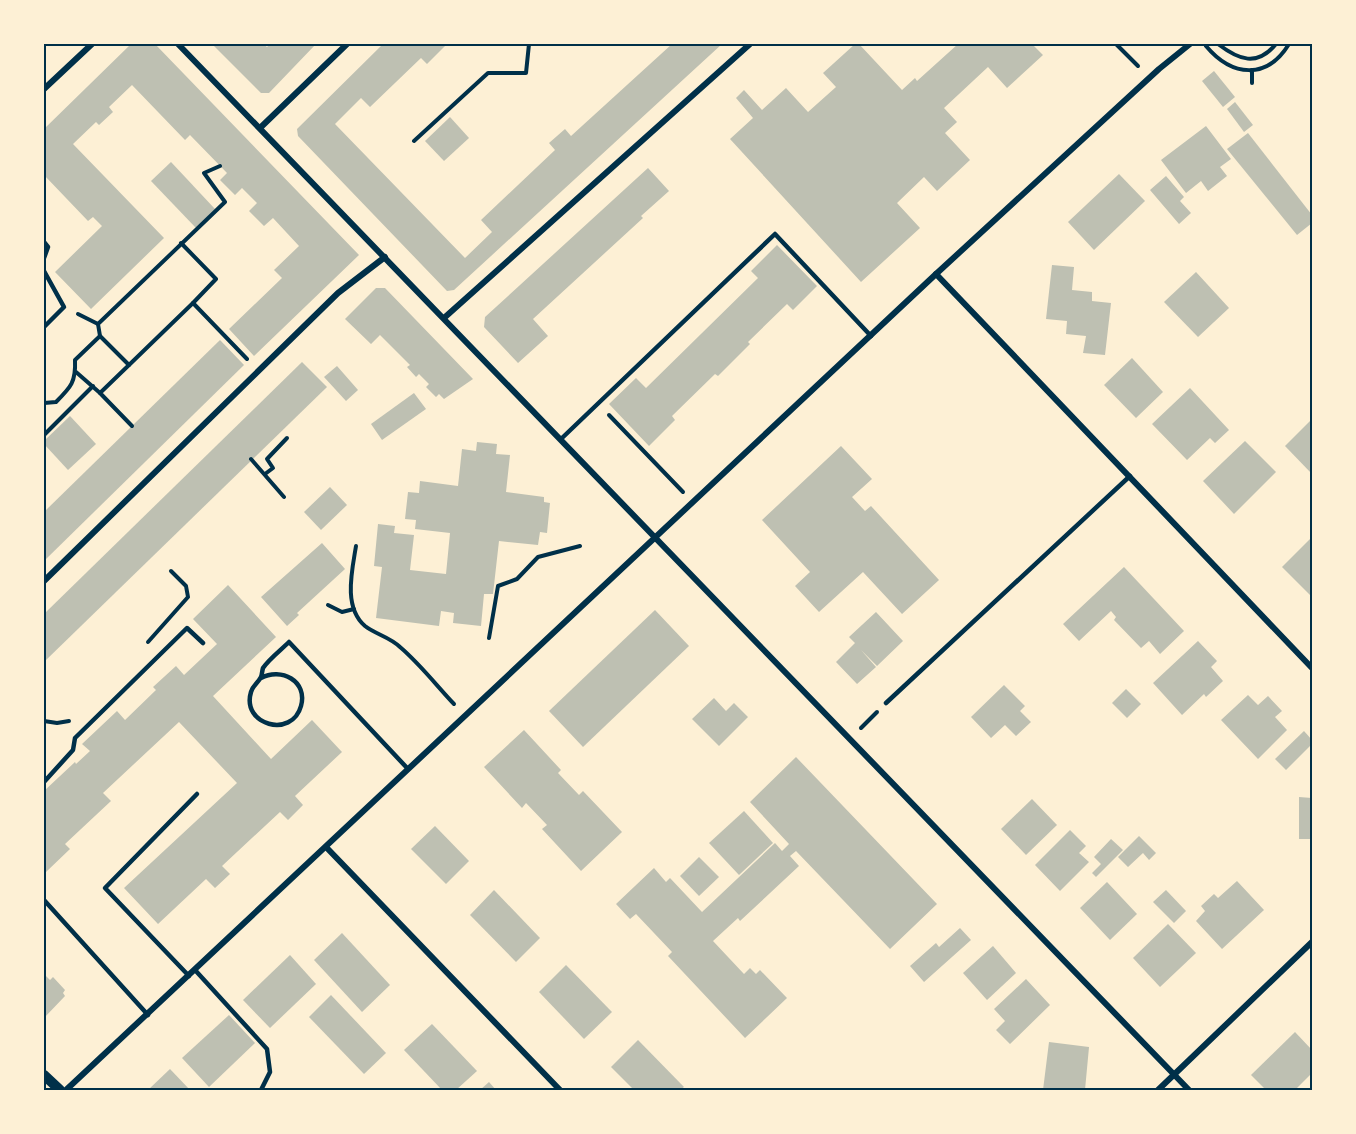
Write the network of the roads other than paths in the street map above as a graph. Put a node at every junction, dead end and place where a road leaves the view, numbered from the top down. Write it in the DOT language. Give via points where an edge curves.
graph roads {
  1 [pos="92,44"];
  2 [pos="178,44"];
  3 [pos="347,44"];
  4 [pos="750,44"];
  5 [pos="1190,44"];
  6 [pos="44,89"];
  7 [pos="260,128"];
  8 [pos="44,242"];
  9 [pos="385,257"];
  10 [pos="44,258"];
  11 [pos="44,271"];
  12 [pos="936,274"];
  13 [pos="444,318"];
  14 [pos="44,327"];
  15 [pos="871,336"];
  16 [pos="561,439"];
  17 [pos="1130,476"];
  18 [pos="656,538"];
  19 [pos="44,581"];
  20 [pos="203,643"];
  21 [pos="1312,668"];
  22 [pos="261,678"];
  23 [pos="886,703"];
  24 [pos="408,769"];
  25 [pos="44,783"];
  26 [pos="197,794"];
  27 [pos="326,847"];
  28 [pos="44,900"];
  29 [pos="1312,942"];
  30 [pos="195,970"];
  31 [pos="189,976"];
  32 [pos="148,1014"];
  33 [pos="44,1075"];
  34 [pos="1174,1075"];
  35 [pos="60,1090"];
  36 [pos="66,1090"];
  37 [pos="261,1090"];
  38 [pos="560,1090"];
  39 [pos="1158,1090"];
  40 [pos="1189,1090"];
  1 -- 6 [label="street"];
  2 -- 7 [label="street"];
  3 -- 7 [label="street"];
  4 -- 13 [label="street"];
  5 -- 12 [label="street"];
  7 -- 9 [label="street"];
  8 -- 10 [label="lane" via="48,247"];
  9 -- 13 [label="street"];
  9 -- 19 [label="street" via="338,293"];
  11 -- 14 [label="lane" via="64,307"];
  12 -- 15 [label="street"];
  12 -- 17 [label="street"];
  13 -- 16 [label="street"];
  15 -- 16 [label="lane" via="775,234"];
  15 -- 18 [label="street"];
  16 -- 18 [label="street"];
  17 -- 21 [label="street"];
  17 -- 23 [label="lane"];
  18 -- 24 [label="street"];
  18 -- 34 [label="street"];
  20 -- 25 [label="lane" via="187,628 75,738 72,750"];
  22 -- 22 [label="lane" via="250,695 254,714 271,725 291,721 302,704 297,684 280,673"];
  22 -- 24 [label="lane" via="263,669 289,642"];
  24 -- 27 [label="street"];
  26 -- 31 [label="lane" via="105,888"];
  27 -- 30 [label="street"];
  27 -- 38 [label="street"];
  28 -- 32 [label="lane"];
  29 -- 34 [label="street"];
  30 -- 31 [label="street"];
  30 -- 37 [label="lane" via="267,1049 270,1072"];
  31 -- 32 [label="street"];
  32 -- 36 [label="street"];
  33 -- 35 [label="street"];
  34 -- 39 [label="street"];
  34 -- 40 [label="street"];
}
